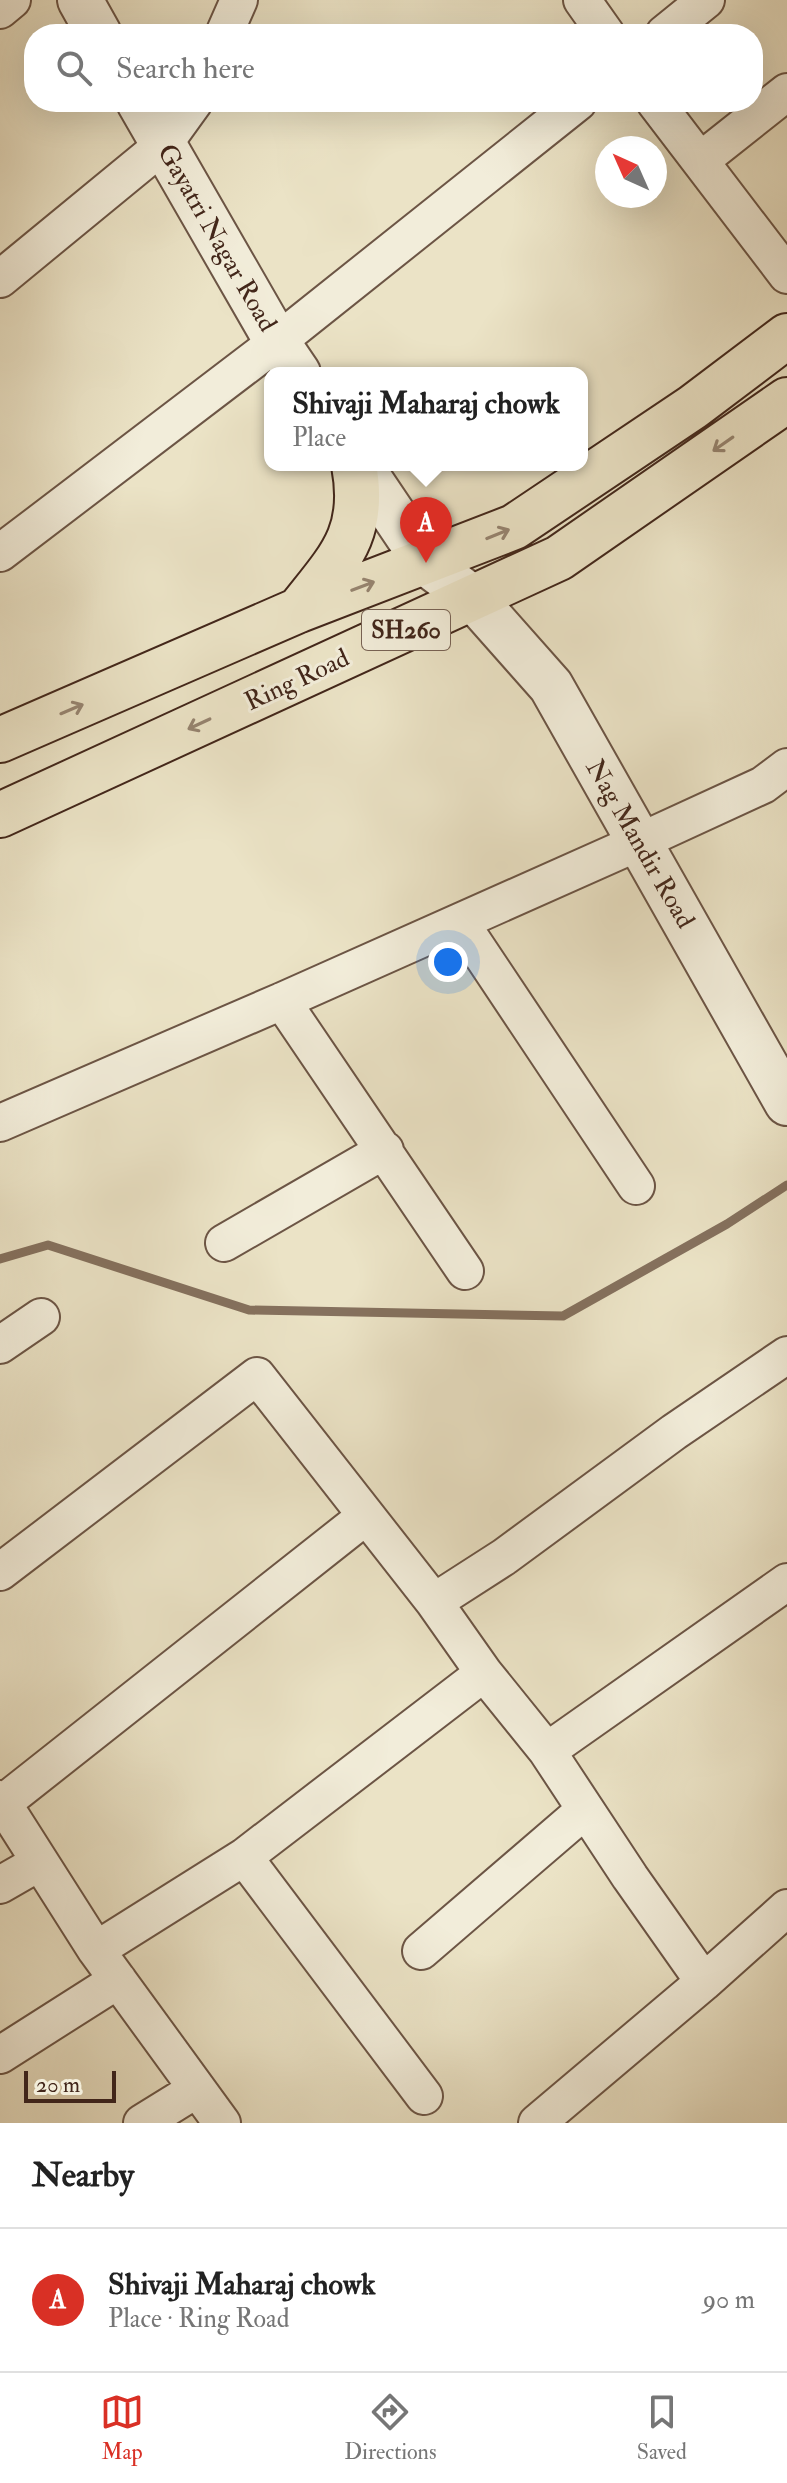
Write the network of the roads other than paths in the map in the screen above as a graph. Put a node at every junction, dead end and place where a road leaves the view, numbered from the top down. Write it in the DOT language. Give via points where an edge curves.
graph roads {
  1 [pos="12,0"];
  2 [pos="80,0"];
  3 [pos="239,0"];
  4 [pos="582,0"];
  5 [pos="706,0"];
  6 [pos="0,10"];
  7 [pos="93,24"];
  8 [pos="228,24"];
  9 [pos="599,24"];
  10 [pos="676,24"];
  11 [pos="787,92"];
  12 [pos="763,111"];
  13 [pos="145,112"];
  14 [pos="187,112"];
  15 [pos="567,112"];
  16 [pos="663,112"];
  17 [pos="762,112"];
  18 [pos="163,145"];
  19 [pos="700,161"];
  20 [pos="787,275"];
  21 [pos="0,279"];
  22 [pos="787,336"];
  23 [pos="288,358"];
  24 [pos="264,374"];
  25 [pos="787,400"];
  26 [pos="355,471"];
  27 [pos="364,471"];
  28 [pos="0,553"];
  29 [pos="426,563"];
  30 [pos="474,599"];
  31 [pos="299,610"];
  32 [pos="0,740"];
  33 [pos="787,767"];
  34 [pos="0,815"];
  35 [pos="639,842"];
  36 [pos="460,922"];
  37 [pos="282,1001"];
  38 [pos="787,1103"];
  39 [pos="0,1123"];
  40 [pos="385,1150"];
  41 [pos="636,1186"];
  42 [pos="224,1243"];
  43 [pos="465,1271"];
  44 [pos="41,1317"];
  45 [pos="0,1345"];
  46 [pos="787,1355"];
  47 [pos="366,1516"];
  48 [pos="0,1572"];
  49 [pos="787,1582"];
  50 [pos="434,1602"];
  51 [pos="484,1673"];
  52 [pos="547,1751"];
  53 [pos="1,1801"];
  54 [pos="585,1810"];
  55 [pos="244,1857"];
  56 [pos="40,1862"];
  57 [pos="0,1885"];
  58 [pos="787,1908"];
  59 [pos="96,1950"];
  60 [pos="421,1951"];
  61 [pos="118,1980"];
  62 [pos="704,1982"];
  63 [pos="0,2055"];
  64 [pos="197,2089"];
  65 [pos="424,2096"];
  66 [pos="554,2117"];
  67 [pos="142,2123"];
  68 [pos="222,2123"];
  1 -- 6 [label="street"];
  2 -- 7 [label="street"];
  3 -- 8 [label="street"];
  4 -- 9 [label="street"];
  5 -- 10 [label="street"];
  11 -- 12 [label="street"];
  13 -- 18 [label="street, Gayatri Nagar Road"];
  14 -- 18 [label="street"];
  15 -- 23 [label="street"];
  16 -- 19 [label="street"];
  17 -- 19 [label="street"];
  18 -- 21 [label="street"];
  18 -- 23 [label="street, Gayatri Nagar Road"];
  19 -- 20 [label="street"];
  29 -- 22 [label="main road, SH260, one-way" via="514,527 693,407"];
  24 -- 28 [label="street"];
  25 -- 30 [label="main road, Ring Road / SH260, one-way" via="559,558"];
  26 -- 31 [label="main road" via="359,493 352,535"];
  27 -- 29 [label="street"];
  29 -- 30 [label="street"];
  31 -- 29 [label="main road, SH260, one-way"];
  30 -- 34 [label="main road, Ring Road / SH260, one-way"];
  30 -- 35 [label="street, Nag Mandir Road" via="551,686"];
  32 -- 31 [label="main road, SH260, one-way"];
  33 -- 35 [label="street" via="763,785"];
  35 -- 36 [label="street"];
  35 -- 38 [label="street, Nag Mandir Road"];
  36 -- 37 [label="street"];
  36 -- 41 [label="street"];
  37 -- 39 [label="street"];
  37 -- 40 [label="street"];
  40 -- 42 [label="street"];
  40 -- 43 [label="street"];
  44 -- 45 [label="street"];
  46 -- 50 [label="street"];
  47 -- 48 [label="street" via="257,1376"];
  47 -- 50 [label="street"];
  47 -- 53 [label="street"];
  49 -- 52 [label="street"];
  50 -- 51 [label="street"];
  51 -- 52 [label="street"];
  51 -- 55 [label="street"];
  52 -- 54 [label="street"];
  53 -- 56 [label="street"];
  54 -- 60 [label="street"];
  54 -- 62 [label="street"];
  55 -- 59 [label="street"];
  55 -- 65 [label="street"];
  56 -- 57 [label="street"];
  56 -- 59 [label="street"];
  58 -- 62 [label="street"];
  59 -- 61 [label="street"];
  61 -- 63 [label="street"];
  61 -- 64 [label="street"];
  62 -- 66 [label="street"];
  64 -- 67 [label="street"];
  64 -- 68 [label="street"];
}
